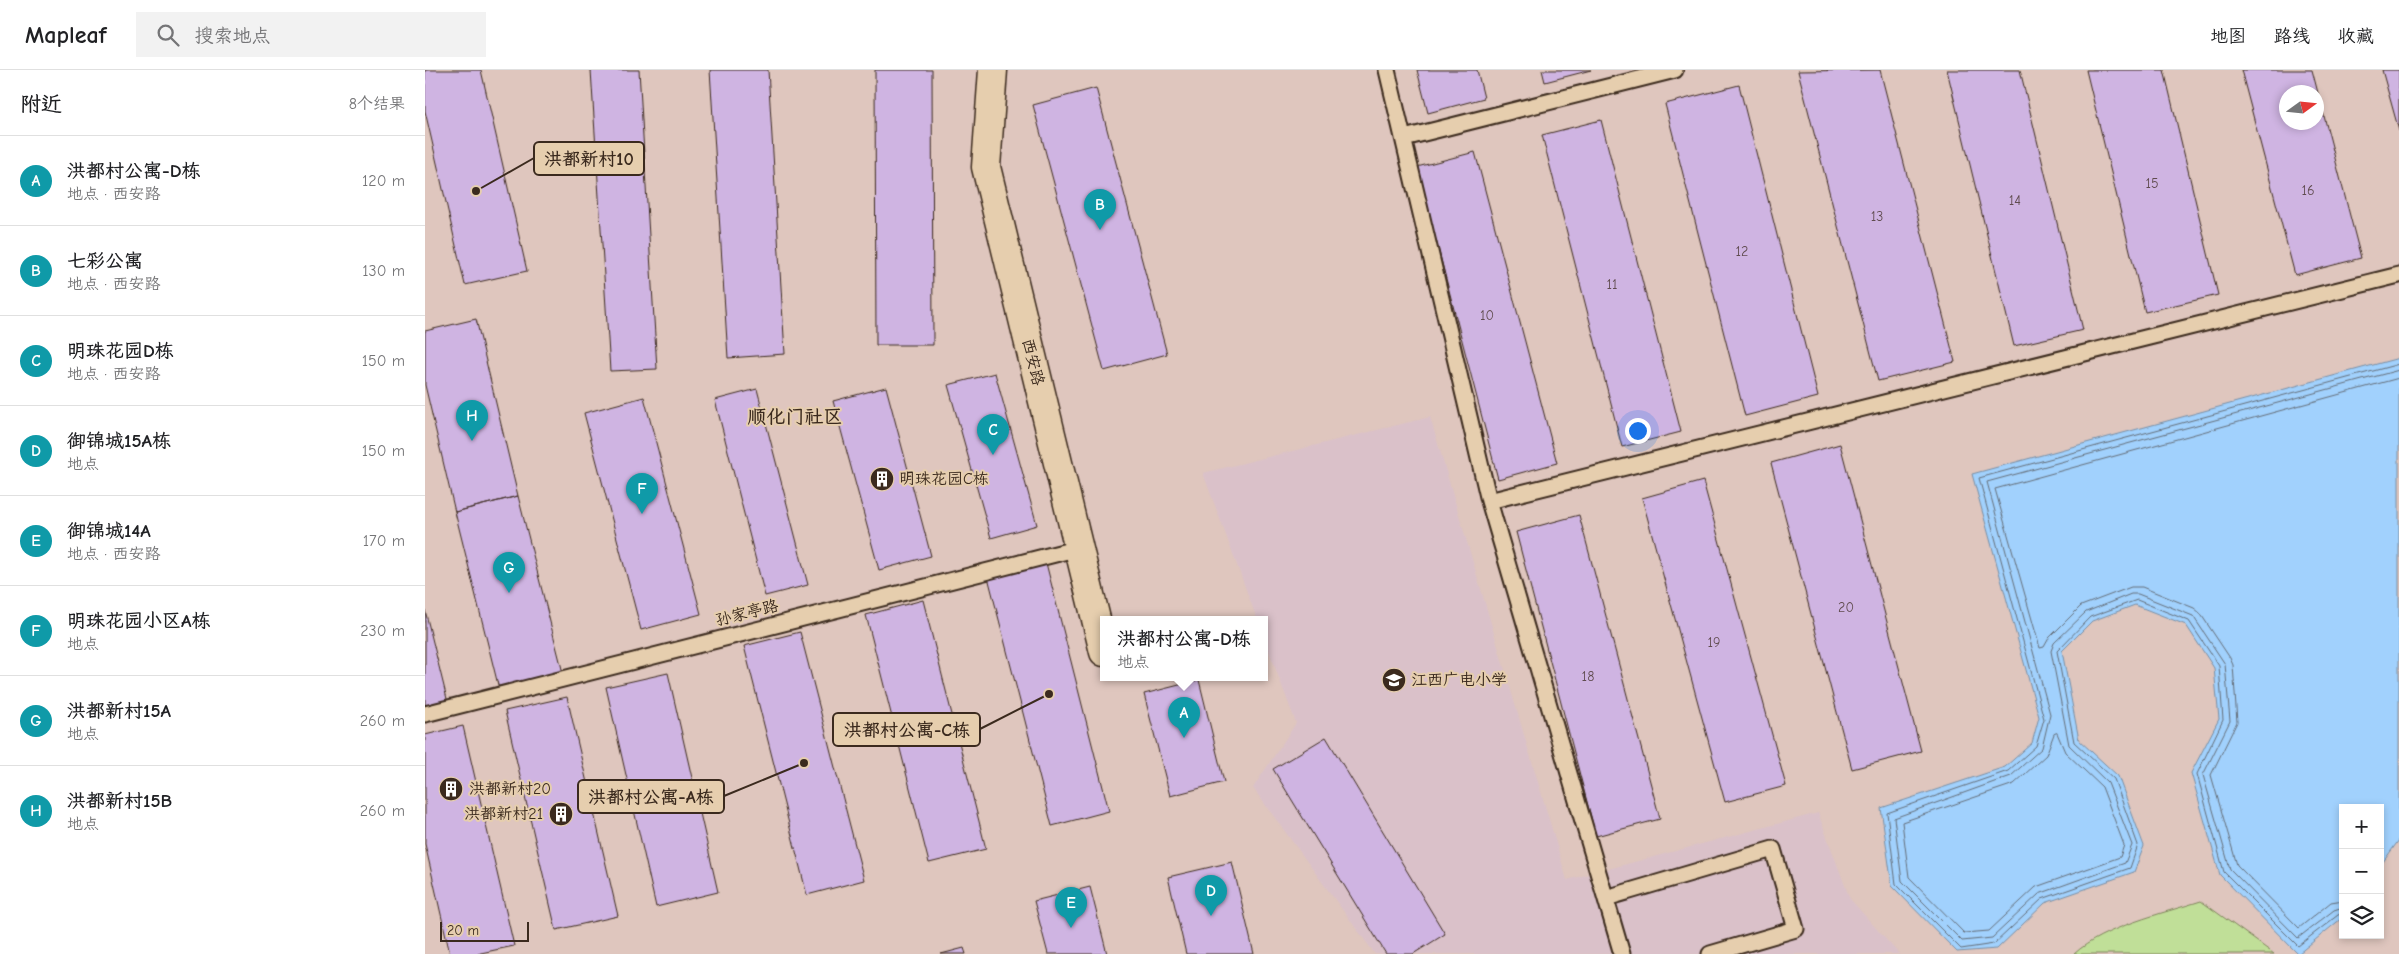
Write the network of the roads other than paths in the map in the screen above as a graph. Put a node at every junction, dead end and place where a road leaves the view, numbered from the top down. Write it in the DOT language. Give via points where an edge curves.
graph roads {
  1 [pos="993,70"];
  2 [pos="1387,70"];
  3 [pos="1675,70"];
  4 [pos="1403,138"];
  5 [pos="2399,275"];
  6 [pos="1489,501"];
  7 [pos="1079,548"];
  8 [pos="1100,635"];
  9 [pos="425,714"];
  10 [pos="1606,898"];
  11 [pos="1622,954"];
  12 [pos="1710,954"];
  1 -- 7 [label="street, 西安路" via="986,167"];
  2 -- 4 [label="lane"];
  3 -- 4 [label="lane"];
  4 -- 6 [label="lane"];
  5 -- 6 [label="lane"];
  6 -- 10 [label="lane"];
  7 -- 8 [label="street, 西安路"];
  7 -- 9 [label="lane, 孙家亭路"];
  10 -- 11 [label="lane"];
  10 -- 12 [label="lane" via="1773,849 1796,928"];
}
